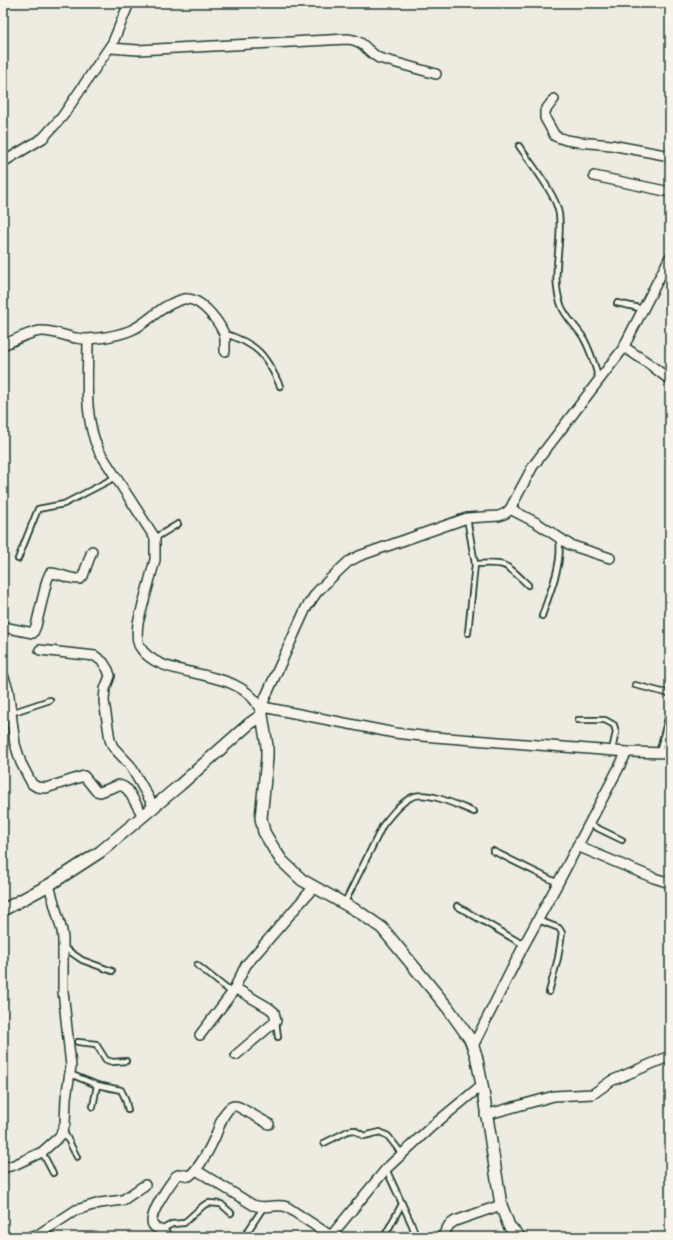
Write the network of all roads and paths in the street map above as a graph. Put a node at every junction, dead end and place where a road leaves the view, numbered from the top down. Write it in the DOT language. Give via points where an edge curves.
graph roads {
  1 [pos="129,3"];
  2 [pos="112,45"];
  3 [pos="436,74"];
  4 [pos="554,99"];
  5 [pos="519,146"];
  6 [pos="670,156"];
  7 [pos="3,162"];
  8 [pos="594,176"];
  9 [pos="670,192"];
  10 [pos="670,257"];
  11 [pos="617,303"];
  12 [pos="644,309"];
  13 [pos="222,333"];
  14 [pos="88,340"];
  15 [pos="3,345"];
  16 [pos="624,347"];
  17 [pos="225,350"];
  18 [pos="599,380"];
  19 [pos="670,380"];
  20 [pos="280,386"];
  21 [pos="116,477"];
  22 [pos="510,509"];
  23 [pos="467,518"];
  24 [pos="178,524"];
  25 [pos="558,537"];
  26 [pos="155,538"];
  27 [pos="92,550"];
  28 [pos="610,558"];
  29 [pos="18,559"];
  30 [pos="475,564"];
  31 [pos="528,585"];
  32 [pos="542,616"];
  33 [pos="3,627"];
  34 [pos="468,633"];
  35 [pos="40,650"];
  36 [pos="3,675"];
  37 [pos="635,685"];
  38 [pos="670,694"];
  39 [pos="50,700"];
  40 [pos="261,709"];
  41 [pos="670,710"];
  42 [pos="12,714"];
  43 [pos="578,720"];
  44 [pos="612,750"];
  45 [pos="627,752"];
  46 [pos="659,753"];
  47 [pos="670,754"];
  48 [pos="154,807"];
  49 [pos="474,812"];
  50 [pos="143,816"];
  51 [pos="589,824"];
  52 [pos="622,840"];
  53 [pos="577,846"];
  54 [pos="493,851"];
  55 [pos="558,883"];
  56 [pos="670,883"];
  57 [pos="49,885"];
  58 [pos="313,888"];
  59 [pos="344,904"];
  60 [pos="4,906"];
  61 [pos="457,906"];
  62 [pos="538,920"];
  63 [pos="524,945"];
  64 [pos="63,947"];
  65 [pos="197,965"];
  66 [pos="112,971"];
  67 [pos="233,990"];
  68 [pos="549,992"];
  69 [pos="276,1021"];
  70 [pos="200,1035"];
  71 [pos="278,1037"];
  72 [pos="78,1042"];
  73 [pos="473,1046"];
  74 [pos="236,1055"];
  75 [pos="670,1056"];
  76 [pos="126,1061"];
  77 [pos="70,1074"];
  78 [pos="97,1085"];
  79 [pos="482,1086"];
  80 [pos="93,1107"];
  81 [pos="128,1110"];
  82 [pos="485,1115"];
  83 [pos="269,1124"];
  84 [pos="63,1130"];
  85 [pos="324,1143"];
  86 [pos="42,1152"];
  87 [pos="402,1154"];
  88 [pos="77,1157"];
  89 [pos="3,1168"];
  90 [pos="386,1169"];
  91 [pos="196,1170"];
  92 [pos="53,1173"];
  93 [pos="145,1185"];
  94 [pos="402,1204"];
  95 [pos="501,1205"];
  96 [pos="263,1208"];
  97 [pos="231,1213"];
  98 [pos="164,1233"];
  99 [pos="331,1236"];
  100 [pos="29,1237"];
  101 [pos="244,1237"];
  102 [pos="384,1237"];
  103 [pos="416,1237"];
  104 [pos="442,1237"];
  105 [pos="519,1237"];
  1 -- 2 [label="street"];
  2 -- 3 [label="street" via="138,50 355,39 379,58"];
  2 -- 7 [label="street" via="52,129 43,138"];
  4 -- 6 [label="street" via="545,111 545,118 555,136 566,140"];
  5 -- 18 [label="lane" via="557,206 560,241 556,281 558,295 561,306 582,336"];
  8 -- 9 [label="street"];
  10 -- 12 [label="street"];
  11 -- 12 [label="lane"];
  12 -- 16 [label="street"];
  13 -- 14 [label="street" via="204,306 195,300 185,298 162,308 129,331"];
  13 -- 17 [label="street" via="225,337"];
  13 -- 20 [label="lane" via="254,346 271,365"];
  14 -- 15 [label="street" via="40,331"];
  14 -- 21 [label="street" via="90,423 97,447"];
  16 -- 18 [label="street"];
  16 -- 19 [label="street"];
  18 -- 22 [label="street" via="533,466"];
  21 -- 26 [label="street"];
  21 -- 29 [label="lane" via="64,504 38,509"];
  22 -- 23 [label="street" via="499,516"];
  22 -- 25 [label="street" via="530,518"];
  23 -- 30 [label="lane"];
  23 -- 40 [label="street" via="348,562 317,592 306,608"];
  24 -- 26 [label="lane"];
  25 -- 28 [label="street" via="579,549"];
  25 -- 32 [label="lane" via="558,568"];
  26 -- 40 [label="street" via="155,560 138,623 140,647 148,657 161,664 229,682 240,688"];
  27 -- 33 [label="street" via="80,579 50,573 32,633"];
  30 -- 31 [label="lane" via="505,565"];
  30 -- 34 [label="lane"];
  35 -- 48 [label="street" via="95,656 103,662 110,676 104,701 110,740 113,747 130,765"];
  36 -- 42 [label="street"];
  37 -- 38 [label="lane"];
  39 -- 42 [label="lane"];
  40 -- 44 [label="street" via="395,733"];
  40 -- 48 [label="street" via="249,724"];
  40 -- 58 [label="street" via="268,752 261,818 264,832 282,861"];
  41 -- 46 [label="lane"];
  42 -- 50 [label="street" via="15,744 32,784 46,788 84,776 96,792 119,785 124,786"];
  43 -- 44 [label="lane" via="605,720 614,725 616,732"];
  44 -- 45 [label="street"];
  45 -- 46 [label="street"];
  45 -- 51 [label="street"];
  46 -- 47 [label="street"];
  48 -- 50 [label="street"];
  49 -- 59 [label="lane" via="442,799 422,795 406,801 383,825"];
  50 -- 57 [label="street" via="100,852"];
  51 -- 52 [label="lane"];
  51 -- 53 [label="street"];
  53 -- 55 [label="street"];
  53 -- 56 [label="street"];
  54 -- 55 [label="lane"];
  55 -- 62 [label="street"];
  57 -- 60 [label="street"];
  57 -- 64 [label="street" via="62,930"];
  58 -- 59 [label="street"];
  58 -- 67 [label="street" via="246,966"];
  59 -- 73 [label="street" via="382,928 448,1008"];
  61 -- 63 [label="lane"];
  62 -- 63 [label="street"];
  62 -- 68 [label="lane" via="559,928 562,933"];
  63 -- 73 [label="street"];
  64 -- 66 [label="lane" via="82,960"];
  64 -- 77 [label="street" via="63,991 70,1042"];
  65 -- 67 [label="lane"];
  67 -- 69 [label="street" via="269,1008 274,1012"];
  67 -- 70 [label="street"];
  69 -- 71 [label="lane"];
  69 -- 74 [label="street"];
  72 -- 76 [label="lane" via="96,1044 109,1061"];
  73 -- 79 [label="street"];
  75 -- 82 [label="street" via="610,1081 593,1094 554,1096"];
  77 -- 78 [label="lane"];
  77 -- 84 [label="street"];
  78 -- 80 [label="lane"];
  78 -- 81 [label="lane" via="121,1090"];
  79 -- 82 [label="street"];
  79 -- 87 [label="street"];
  82 -- 95 [label="street"];
  83 -- 91 [label="street" via="235,1105 231,1107 221,1120 210,1147"];
  84 -- 86 [label="street"];
  84 -- 88 [label="lane"];
  85 -- 87 [label="lane" via="348,1131 354,1130 364,1136 380,1132 388,1136"];
  86 -- 89 [label="street"];
  86 -- 92 [label="lane"];
  87 -- 90 [label="street"];
  90 -- 94 [label="lane"];
  90 -- 99 [label="street"];
  91 -- 96 [label="street" via="253,1206"];
  91 -- 98 [label="street" via="189,1176 176,1176 157,1206 152,1224"];
  93 -- 100 [label="street" via="123,1200 76,1210 39,1234"];
  94 -- 102 [label="lane"];
  94 -- 103 [label="lane"];
  95 -- 104 [label="street" via="455,1221 449,1225"];
  95 -- 105 [label="street" via="509,1226"];
  96 -- 99 [label="street" via="279,1205 287,1207"];
  96 -- 101 [label="lane"];
  97 -- 98 [label="lane" via="221,1204 209,1203 184,1223 172,1224"];
}
